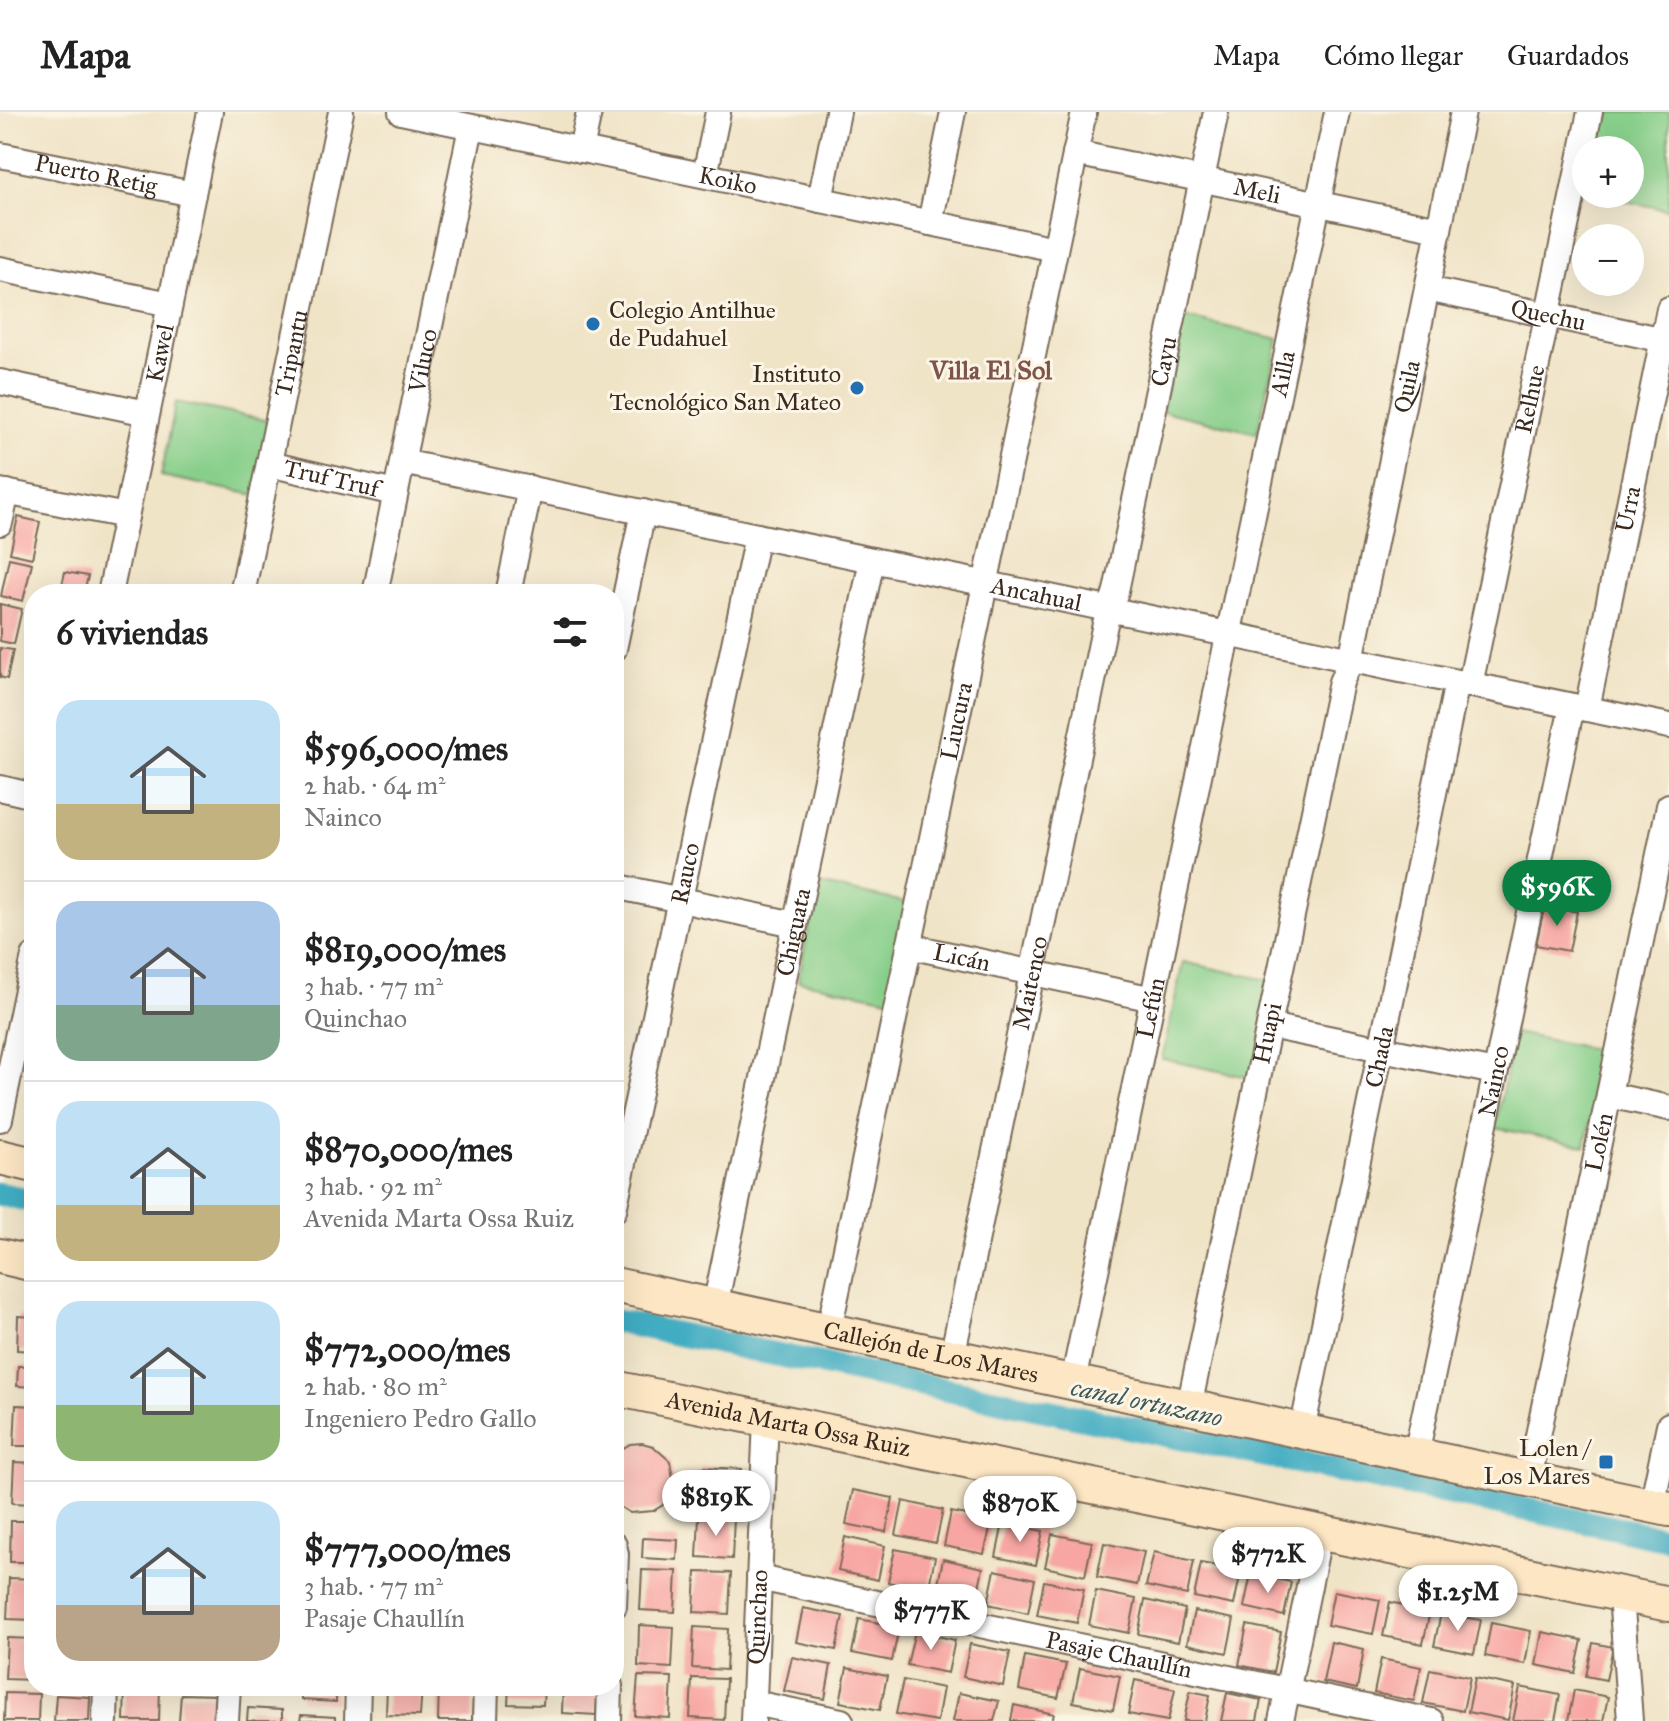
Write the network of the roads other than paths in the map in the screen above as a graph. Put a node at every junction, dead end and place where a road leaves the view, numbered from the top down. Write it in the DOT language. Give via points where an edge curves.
graph roads {
  1 [pos="210,112"];
  2 [pos="341,112"];
  3 [pos="401,112"];
  4 [pos="589,112"];
  5 [pos="718,112"];
  6 [pos="838,112"];
  7 [pos="953,112"];
  8 [pos="1084,112"];
  9 [pos="1216,112"];
  10 [pos="1337,112"];
  11 [pos="1463,112"];
  12 [pos="1590,112"];
  13 [pos="464,121"];
  14 [pos="581,150"];
  15 [pos="1075,153"];
  16 [pos="0,155"];
  17 [pos="705,175"];
  18 [pos="1202,180"];
  19 [pos="193,194"];
  20 [pos="820,200"];
  21 [pos="1318,204"];
  22 [pos="930,223"];
  23 [pos="1439,229"];
  24 [pos="1055,249"];
  25 [pos="0,269"];
  26 [pos="1427,289"];
  27 [pos="170,304"];
  28 [pos="1669,309"];
  29 [pos="1548,314"];
  30 [pos="1666,340"];
  31 [pos="0,382"];
  32 [pos="147,413"];
  33 [pos="402,462"];
  34 [pos="269,464"];
  35 [pos="530,488"];
  36 [pos="3,491"];
  37 [pos="395,493"];
  38 [pos="643,512"];
  39 [pos="126,516"];
  40 [pos="0,523"];
  41 [pos="757,536"];
  42 [pos="872,560"];
  43 [pos="112,584"];
  44 [pos="244,584"];
  45 [pos="377,584"];
  46 [pos="510,584"];
  47 [pos="985,584"];
  48 [pos="624,602"];
  49 [pos="1108,609"];
  50 [pos="1230,635"];
  51 [pos="1351,660"];
  52 [pos="1464,684"];
  53 [pos="1579,708"];
  54 [pos="1669,726"];
  55 [pos="0,788"];
  56 [pos="24,794"];
  57 [pos="1669,806"];
  58 [pos="624,888"];
  59 [pos="681,900"];
  60 [pos="795,924"];
  61 [pos="909,946"];
  62 [pos="1032,973"];
  63 [pos="1153,999"];
  64 [pos="24,1004"];
  65 [pos="1269,1026"];
  66 [pos="1381,1049"];
  67 [pos="1495,1072"];
  68 [pos="1609,1095"];
  69 [pos="1669,1108"];
  70 [pos="0,1119"];
  71 [pos="0,1157"];
  72 [pos="24,1163"];
  73 [pos="624,1164"];
  74 [pos="0,1256"];
  75 [pos="24,1262"];
  76 [pos="624,1287"];
  77 [pos="715,1306"];
  78 [pos="829,1330"];
  79 [pos="952,1357"];
  80 [pos="1073,1382"];
  81 [pos="624,1390"];
  82 [pos="1189,1407"];
  83 [pos="766,1419"];
  84 [pos="1669,1425"];
  85 [pos="1302,1431"];
  86 [pos="1416,1455"];
  87 [pos="1529,1479"];
  88 [pos="1661,1507"];
  89 [pos="1320,1533"];
  90 [pos="759,1578"];
  91 [pos="1621,1594"];
  92 [pos="1669,1604"];
  93 [pos="1288,1691"];
  94 [pos="106,1696"];
  95 [pos="227,1696"];
  96 [pos="358,1696"];
  97 [pos="486,1696"];
  98 [pos="610,1696"];
  99 [pos="753,1712"];
  100 [pos="105,1721"];
  101 [pos="226,1721"];
  102 [pos="357,1721"];
  103 [pos="485,1721"];
  104 [pos="609,1721"];
  105 [pos="841,1721"];
  106 [pos="1281,1721"];
  107 [pos="1431,1721"];
  108 [pos="1630,1721"];
  1 -- 19 [label="street, Kawel"];
  2 -- 34 [label="street, Tripantu"];
  3 -- 13 [label="street, Koiko"];
  4 -- 14 [label="street"];
  5 -- 17 [label="street"];
  6 -- 20 [label="street"];
  7 -- 22 [label="street"];
  8 -- 15 [label="street, Liucura"];
  9 -- 18 [label="street, Cayu"];
  10 -- 21 [label="street, Ailla"];
  11 -- 23 [label="street, Quila"];
  12 -- 29 [label="street, Relhue"];
  13 -- 14 [label="street, Koiko"];
  13 -- 33 [label="street, Viluco"];
  14 -- 17 [label="street, Koiko"];
  15 -- 18 [label="street, Meli"];
  15 -- 24 [label="street, Liucura"];
  16 -- 19 [label="street, Puerto Retig"];
  17 -- 20 [label="street, Koiko"];
  18 -- 21 [label="street, Meli"];
  18 -- 49 [label="street, Cayu"];
  19 -- 27 [label="street, Kawel"];
  20 -- 22 [label="street, Koiko"];
  21 -- 23 [label="street, Meli"];
  21 -- 50 [label="street, Ailla"];
  22 -- 24 [label="street, Koiko"];
  23 -- 26 [label="street, Quila"];
  24 -- 47 [label="street, Liucura"];
  25 -- 27 [label="street"];
  26 -- 29 [label="street, Quechu"];
  26 -- 51 [label="street, Quila"];
  27 -- 32 [label="street, Kawel"];
  28 -- 30 [label="street, Urra"];
  29 -- 30 [label="street, Quechu"];
  29 -- 52 [label="street, Relhue"];
  30 -- 53 [label="street, Urra"];
  31 -- 32 [label="street"];
  32 -- 39 [label="street, Kawel"];
  33 -- 35 [label="street, Ancahual"];
  33 -- 37 [label="street, Viluco"];
  34 -- 37 [label="street, Truf Truf"];
  34 -- 44 [label="street, Tripantu"];
  35 -- 38 [label="street, Ancahual"];
  35 -- 46 [label="street"];
  36 -- 39 [label="street"];
  36 -- 40 [label="street"];
  37 -- 45 [label="street, Viluco"];
  38 -- 41 [label="street, Ancahual"];
  38 -- 48 [label="street"];
  39 -- 43 [label="street, Kawel"];
  41 -- 42 [label="street, Ancahual"];
  41 -- 59 [label="street, Rauco"];
  42 -- 47 [label="street, Ancahual"];
  42 -- 60 [label="street, Chiguata"];
  47 -- 49 [label="street, Ancahual"];
  47 -- 61 [label="street, Liucura"];
  49 -- 50 [label="street, Ancahual"];
  49 -- 62 [label="street, Maitenco"];
  50 -- 51 [label="street, Ancahual"];
  50 -- 63 [label="street, Lefún"];
  51 -- 52 [label="street, Ancahual"];
  51 -- 65 [label="street, Huapi" via="1341,682"];
  52 -- 53 [label="street, Ancahual"];
  52 -- 66 [label="street, Chada"];
  53 -- 54 [label="street, Ancahual"];
  53 -- 67 [label="street, Nainco"];
  55 -- 56 [label="street"];
  57 -- 68 [label="street, Lolén"];
  58 -- 59 [label="street"];
  59 -- 60 [label="street"];
  59 -- 73 [label="street, Rauco"];
  60 -- 77 [label="street, Chiguata"];
  61 -- 62 [label="street, Licán"];
  61 -- 78 [label="street, Liucura"];
  62 -- 63 [label="street, Licán"];
  62 -- 79 [label="street, Maitenco"];
  63 -- 80 [label="street, Lefún"];
  64 -- 70 [label="street"];
  65 -- 66 [label="street"];
  65 -- 82 [label="street, Huapi"];
  66 -- 67 [label="street"];
  66 -- 85 [label="street, Chada"];
  67 -- 86 [label="street, Nainco"];
  68 -- 69 [label="street"];
  68 -- 87 [label="street, Lolén"];
  71 -- 72 [label="street"];
  74 -- 75 [label="street"];
  76 -- 77 [label="street, Callejón de Los Mares"];
  77 -- 78 [label="street, Callejón de Los Mares"];
  78 -- 79 [label="street, Callejón de Los Mares"];
  79 -- 80 [label="street, Callejón de Los Mares"];
  80 -- 82 [label="street, Callejón de Los Mares"];
  81 -- 83 [label="street, Avenida Marta Ossa Ruiz"];
  82 -- 85 [label="street, Callejón de Los Mares"];
  83 -- 89 [label="street, Avenida Marta Ossa Ruiz"];
  83 -- 90 [label="street, Quinchao"];
  84 -- 88 [label="street"];
  85 -- 86 [label="street, Callejón de Los Mares"];
  86 -- 87 [label="street, Callejón de Los Mares"];
  87 -- 88 [label="street, Callejón de Los Mares"];
  89 -- 91 [label="street, Avenida Marta Ossa Ruiz"];
  89 -- 93 [label="street"];
  90 -- 93 [label="street, Pasaje Chaullín"];
  90 -- 99 [label="street, Quinchao"];
  91 -- 92 [label="street, Avenida Marta Ossa Ruiz"];
  91 -- 108 [label="street"];
  93 -- 106 [label="street"];
  93 -- 107 [label="street, Pasaje Chaullín"];
  94 -- 100 [label="street"];
  95 -- 101 [label="street"];
  96 -- 102 [label="street"];
  97 -- 103 [label="street"];
  98 -- 104 [label="street"];
  99 -- 105 [label="street"];
}
